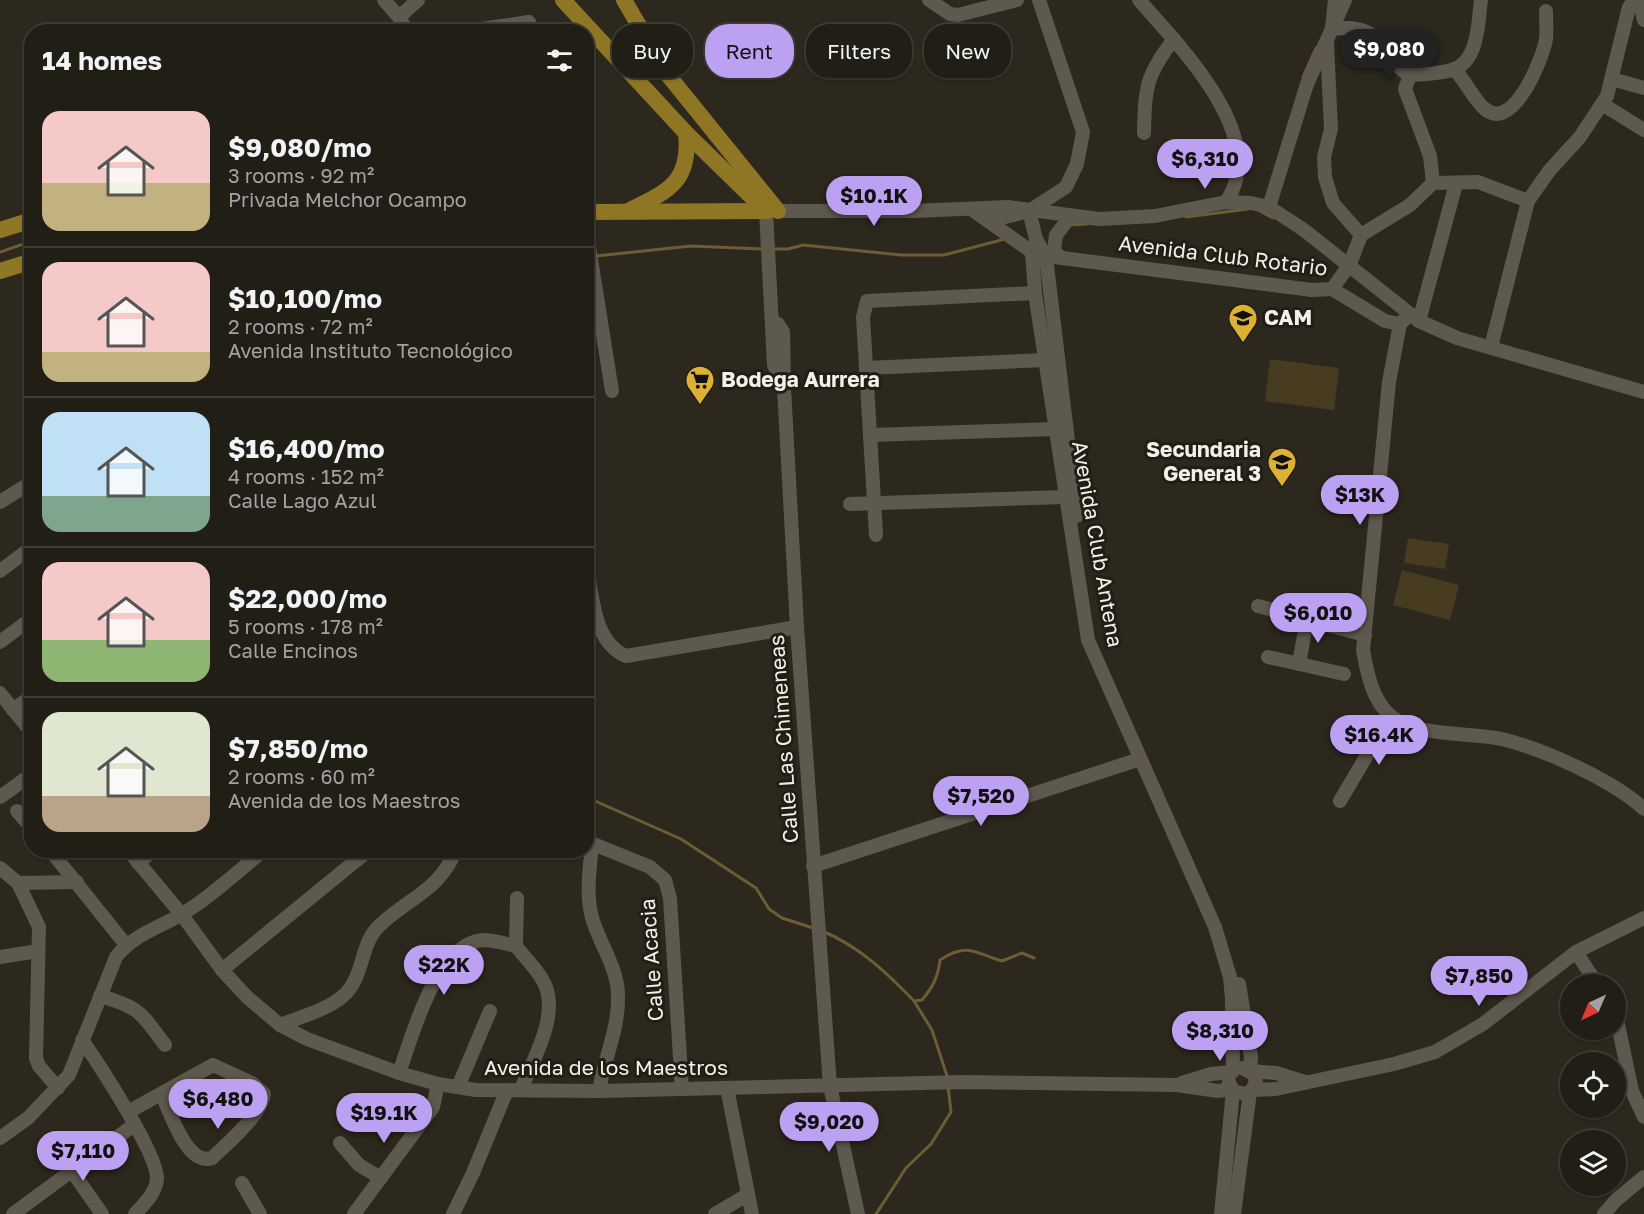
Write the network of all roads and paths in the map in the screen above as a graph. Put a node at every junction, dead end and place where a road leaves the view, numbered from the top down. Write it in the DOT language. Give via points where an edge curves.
graph roads {
  1 [pos="384,0"];
  2 [pos="418,0"];
  3 [pos="563,0"];
  4 [pos="624,0"];
  5 [pos="929,0"];
  6 [pos="1017,0"];
  7 [pos="1039,0"];
  8 [pos="1139,0"];
  9 [pos="1335,0"];
  10 [pos="1345,0"];
  11 [pos="1481,0"];
  12 [pos="1637,0"];
  13 [pos="1546,11"];
  14 [pos="399,17"];
  15 [pos="1644,20"];
  16 [pos="529,22"];
  17 [pos="403,24"];
  18 [pos="515,24"];
  19 [pos="585,24"];
  20 [pos="637,24"];
  21 [pos="594,34"];
  22 [pos="1329,35"];
  23 [pos="1174,39"];
  24 [pos="600,41"];
  25 [pos="612,47"];
  26 [pos="1454,69"];
  27 [pos="1410,75"];
  28 [pos="672,78"];
  29 [pos="1612,79"];
  30 [pos="1644,88"];
  31 [pos="1602,104"];
  32 [pos="698,112"];
  33 [pos="682,129"];
  34 [pos="1644,130"];
  35 [pos="1144,133"];
  36 [pos="1433,183"];
  37 [pos="1456,184"];
  38 [pos="1528,201"];
  39 [pos="1226,202"];
  40 [pos="1269,207"];
  41 [pos="971,209"];
  42 [pos="772,211"];
  43 [pos="1029,211"];
  44 [pos="594,212"];
  45 [pos="627,212"];
  46 [pos="1066,220"];
  47 [pos="989,221"];
  48 [pos="24,222"];
  49 [pos="0,230"];
  50 [pos="1362,235"];
  51 [pos="1037,245"];
  52 [pos="1061,258"];
  53 [pos="24,264"];
  54 [pos="1350,264"];
  55 [pos="0,271"];
  56 [pos="594,277"];
  57 [pos="1332,289"];
  58 [pos="1035,293"];
  59 [pos="1410,320"];
  60 [pos="1491,347"];
  61 [pos="1046,360"];
  62 [pos="866,368"];
  63 [pos="612,391"];
  64 [pos="1644,392"];
  65 [pos="1056,429"];
  66 [pos="870,435"];
  67 [pos="24,487"];
  68 [pos="1065,497"];
  69 [pos="0,502"];
  70 [pos="874,502"];
  71 [pos="850,504"];
  72 [pos="876,535"];
  73 [pos="24,553"];
  74 [pos="0,571"];
  75 [pos="1258,606"];
  76 [pos="594,619"];
  77 [pos="1307,619"];
  78 [pos="24,624"];
  79 [pos="797,627"];
  80 [pos="1365,635"];
  81 [pos="0,642"];
  82 [pos="1268,657"];
  83 [pos="1299,664"];
  84 [pos="1344,674"];
  85 [pos="0,693"];
  86 [pos="24,702"];
  87 [pos="13,710"];
  88 [pos="1390,716"];
  89 [pos="24,723"];
  90 [pos="1140,759"];
  91 [pos="24,780"];
  92 [pos="0,797"];
  93 [pos="1340,801"];
  94 [pos="1644,809"];
  95 [pos="17,811"];
  96 [pos="24,819"];
  97 [pos="594,844"];
  98 [pos="57,858"];
  99 [pos="134,858"];
  100 [pos="144,858"];
  101 [pos="254,858"];
  102 [pos="359,858"];
  103 [pos="453,858"];
  104 [pos="589,858"];
  105 [pos="138,863"];
  106 [pos="813,866"];
  107 [pos="0,868"];
  108 [pos="77,882"];
  109 [pos="18,883"];
  110 [pos="517,898"];
  111 [pos="182,915"];
  112 [pos="1644,918"];
  113 [pos="126,945"];
  114 [pos="516,946"];
  115 [pos="38,951"];
  116 [pos="1576,952"];
  117 [pos="0,957"];
  118 [pos="222,970"];
  119 [pos="1590,974"];
  120 [pos="100,996"];
  121 [pos="490,1011"];
  122 [pos="280,1025"];
  123 [pos="82,1040"];
  124 [pos="1621,1040"];
  125 [pos="165,1045"];
  126 [pos="1250,1070"];
  127 [pos="1232,1072"];
  128 [pos="399,1073"];
  129 [pos="1305,1082"];
  130 [pos="438,1084"];
  131 [pos="1177,1085"];
  132 [pos="830,1086"];
  133 [pos="458,1087"];
  134 [pos="58,1088"];
  135 [pos="727,1088"];
  136 [pos="682,1089"];
  137 [pos="514,1090"];
  138 [pos="1232,1090"];
  139 [pos="599,1091"];
  140 [pos="1251,1091"];
  141 [pos="162,1095"];
  142 [pos="1644,1117"];
  143 [pos="131,1119"];
  144 [pos="1,1135"];
  145 [pos="340,1143"];
  146 [pos="72,1171"];
  147 [pos="1644,1177"];
  148 [pos="381,1178"];
  149 [pos="242,1183"];
  150 [pos="747,1195"];
  151 [pos="17,1213"];
  152 [pos="102,1214"];
  153 [pos="135,1214"];
  154 [pos="260,1214"];
  155 [pos="354,1214"];
  156 [pos="453,1214"];
  157 [pos="715,1214"];
  158 [pos="752,1214"];
  159 [pos="858,1214"];
  160 [pos="1221,1214"];
  161 [pos="1234,1214"];
  162 [pos="1604,1214"];
  1 -- 14 [label="street"];
  2 -- 14 [label="street"];
  3 -- 19 [label="main road"];
  4 -- 20 [label="main road"];
  5 -- 6 [label="street" via="958,15"];
  7 -- 43 [label="street" via="1083,132 1070,182"];
  8 -- 23 [label="street"];
  9 -- 22 [label="street"];
  10 -- 22 [label="street"];
  11 -- 26 [label="street" via="1476,44"];
  12 -- 15 [label="street"];
  12 -- 29 [label="street" via="1629,7"];
  13 -- 26 [label="street" via="1542,54 1518,102 1507,111 1498,114 1486,110"];
  14 -- 17 [label="street"];
  16 -- 18 [label="street"];
  21 -- 24 [label="main road"];
  22 -- 27 [label="street" via="1363,29"];
  22 -- 40 [label="street" via="1306,84"];
  22 -- 50 [label="street" via="1331,129 1324,157 1325,177 1334,203"];
  23 -- 35 [label="street" via="1158,59 1148,81"];
  23 -- 39 [label="street" via="1204,79 1236,140 1238,176"];
  24 -- 25 [label="main road"];
  24 -- 33 [label="main road"];
  26 -- 27 [label="street"];
  27 -- 36 [label="street" via="1405,89 1430,156"];
  28 -- 32 [label="main road"];
  29 -- 30 [label="street"];
  29 -- 31 [label="street"];
  31 -- 34 [label="street"];
  31 -- 38 [label="street"];
  32 -- 33 [label="main road"];
  32 -- 42 [label="main road"];
  33 -- 42 [label="main road"];
  33 -- 45 [label="main road" via="687,164 674,185"];
  36 -- 37 [label="street"];
  36 -- 50 [label="street" via="1410,206"];
  37 -- 38 [label="street" via="1478,182"];
  37 -- 59 [label="street"];
  38 -- 60 [label="street"];
  39 -- 40 [label="street"];
  39 -- 46 [label="street" via="1128,219"];
  40 -- 54 [label="street"];
  41 -- 42 [label="street"];
  41 -- 43 [label="street" via="1008,207"];
  41 -- 47 [label="street"];
  42 -- 45 [label="main road"];
  42 -- 79 [label="street, Calle Las Chimeneas" via="769,240 774,365 784,388"];
  43 -- 46 [label="street"];
  43 -- 47 [label="street"];
  43 -- 51 [label="street, Avenida Club Antena"];
  44 -- 45 [label="main road"];
  46 -- 51 [label="street" via="1054,222"];
  46 -- 52 [label="street" via="1054,246"];
  47 -- 51 [label="street"];
  48 -- 49 [label="main road"];
  50 -- 54 [label="street"];
  51 -- 52 [label="street, Avenida Club Rotario"];
  51 -- 58 [label="street, Avenida Club Antena"];
  51 -- 126 [label="street, Avenida Club Antena" via="1094,639 1229,945 1251,1057"];
  52 -- 57 [label="street, Avenida Club Rotario" via="1312,290"];
  53 -- 55 [label="main road"];
  54 -- 57 [label="street"];
  54 -- 59 [label="street"];
  56 -- 63 [label="street"];
  57 -- 59 [label="street, Avenida Club Rotario" via="1385,321"];
  58 -- 61 [label="street, Avenida Club Antena"];
  58 -- 62 [label="street" via="867,301 862,317"];
  59 -- 60 [label="street"];
  59 -- 80 [label="street" via="1389,382"];
  60 -- 64 [label="street"];
  61 -- 62 [label="street"];
  61 -- 65 [label="street, Avenida Club Antena"];
  62 -- 66 [label="street"];
  65 -- 66 [label="street"];
  65 -- 68 [label="street, Avenida Club Antena"];
  66 -- 70 [label="street"];
  67 -- 69 [label="street"];
  68 -- 70 [label="street"];
  68 -- 90 [label="street, Avenida Club Antena" via="1088,640"];
  70 -- 71 [label="street"];
  70 -- 72 [label="street"];
  73 -- 74 [label="street"];
  75 -- 77 [label="street"];
  76 -- 79 [label="street" via="614,651 626,656"];
  77 -- 80 [label="street"];
  77 -- 83 [label="street"];
  78 -- 81 [label="street"];
  79 -- 106 [label="street, Calle Las Chimeneas"];
  80 -- 88 [label="street" via="1368,677"];
  82 -- 83 [label="street"];
  83 -- 84 [label="street"];
  85 -- 87 [label="street"];
  86 -- 87 [label="street"];
  87 -- 89 [label="street"];
  88 -- 93 [label="street"];
  88 -- 94 [label="street" via="1407,725 1502,739 1538,750 1617,788"];
  90 -- 106 [label="street"];
  90 -- 127 [label="street, Avenida Club Antena" via="1224,957 1232,999"];
  91 -- 92 [label="street"];
  95 -- 96 [label="street"];
  97 -- 136 [label="street, Calle Acacia" via="650,867 665,880 670,898"];
  98 -- 108 [label="street"];
  99 -- 105 [label="street, Avenida de los Maestros"];
  100 -- 105 [label="street"];
  101 -- 111 [label="street"];
  102 -- 118 [label="street"];
  103 -- 122 [label="street" via="437,883 377,928 354,984 343,996"];
  104 -- 139 [label="street" via="588,897 593,922 616,976 618,994 618,1017"];
  105 -- 111 [label="street, Avenida de los Maestros"];
  106 -- 132 [label="street, Calle Las Chimeneas"];
  107 -- 109 [label="street"];
  108 -- 109 [label="street"];
  108 -- 113 [label="street"];
  109 -- 115 [label="street" via="39,927"];
  110 -- 114 [label="street"];
  111 -- 113 [label="street"];
  111 -- 118 [label="street, Avenida de los Maestros"];
  112 -- 116 [label="street"];
  113 -- 120 [label="street" via="116,957"];
  114 -- 128 [label="street" via="483,940 460,950 445,965 430,989"];
  114 -- 137 [label="street" via="543,980 549,1012"];
  115 -- 117 [label="street"];
  115 -- 134 [label="street" via="36,1058"];
  116 -- 119 [label="street"];
  116 -- 129 [label="street" via="1483,1024 1435,1052"];
  118 -- 122 [label="street, Avenida de los Maestros"];
  120 -- 123 [label="street"];
  120 -- 125 [label="street" via="139,1010"];
  121 -- 133 [label="street"];
  122 -- 128 [label="street, Avenida de los Maestros"];
  123 -- 134 [label="street" via="69,1075"];
  123 -- 143 [label="street"];
  124 -- 142 [label="street" via="1632,1091"];
  126 -- 127 [label="street"];
  126 -- 129 [label="street"];
  126 -- 140 [label="street" via="1255,1078"];
  127 -- 131 [label="street, Avenida de los Maestros"];
  127 -- 138 [label="street"];
  128 -- 130 [label="street, Avenida de los Maestros"];
  129 -- 140 [label="street"];
  130 -- 133 [label="street, Avenida de los Maestros"];
  130 -- 148 [label="street" via="433,1107"];
  131 -- 132 [label="street, Avenida de los Maestros" via="963,1082"];
  131 -- 138 [label="street, Avenida de los Maestros"];
  132 -- 135 [label="street, Avenida de los Maestros"];
  132 -- 159 [label="street, Calle Las Chimeneas"];
  133 -- 137 [label="street, Avenida de los Maestros"];
  134 -- 144 [label="street" via="28,1118"];
  135 -- 136 [label="street, Avenida de los Maestros"];
  135 -- 150 [label="street"];
  136 -- 139 [label="street, Avenida de los Maestros"];
  137 -- 139 [label="street, Avenida de los Maestros"];
  137 -- 156 [label="street"];
  138 -- 140 [label="street" via="1242,1095"];
  138 -- 160 [label="street"];
  140 -- 161 [label="street"];
  141 -- 141 [label="street" via="213,1065 252,1083 264,1094 260,1107 212,1158 204,1161 189,1149"];
  141 -- 143 [label="street"];
  143 -- 146 [label="street"];
  143 -- 153 [label="street" via="157,1178 155,1188"];
  145 -- 148 [label="street" via="359,1165"];
  146 -- 151 [label="street"];
  146 -- 152 [label="street"];
  147 -- 162 [label="street"];
  148 -- 155 [label="street"];
  149 -- 154 [label="street"];
  150 -- 157 [label="street"];
  150 -- 158 [label="street"];
}
